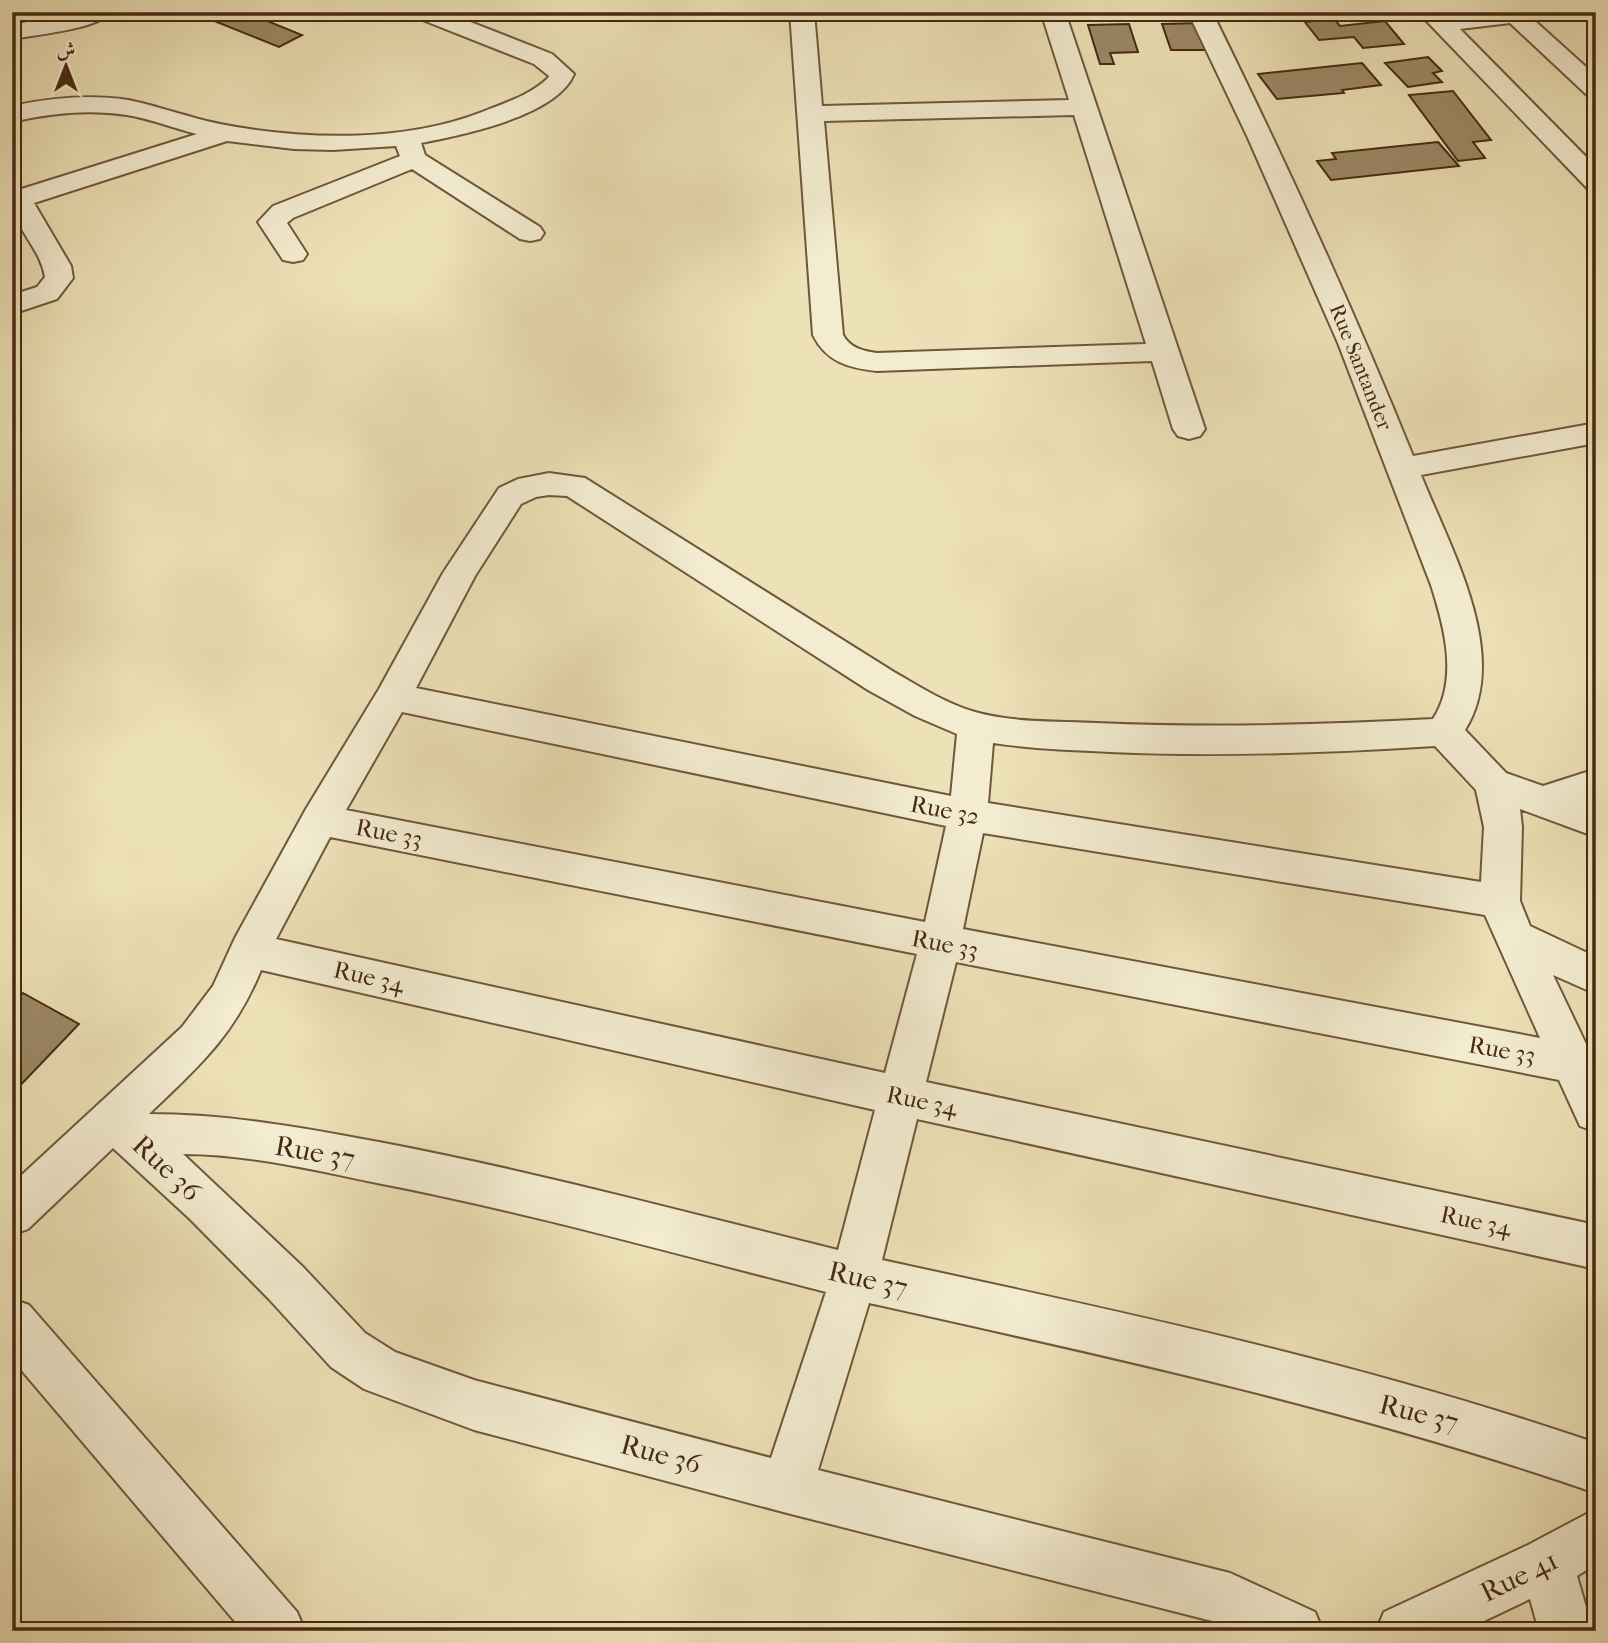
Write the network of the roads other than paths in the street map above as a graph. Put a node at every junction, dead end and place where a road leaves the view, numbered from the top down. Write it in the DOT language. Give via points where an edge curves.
graph roads {
  1 [pos="99,12"];
  2 [pos="423,12"];
  3 [pos="802,12"];
  4 [pos="1053,12"];
  5 [pos="1200,12"];
  6 [pos="1546,12"];
  7 [pos="1516,16"];
  8 [pos="1436,18"];
  9 [pos="12,32"];
  10 [pos="1596,90"];
  11 [pos="1084,107"];
  12 [pos="12,114"];
  13 [pos="811,114"];
  14 [pos="225,133"];
  15 [pos="410,148"];
  16 [pos="1596,182"];
  17 [pos="15,200"];
  18 [pos="530,233"];
  19 [pos="293,254"];
  20 [pos="12,305"];
  21 [pos="1164,352"];
  22 [pos="1189,429"];
  23 [pos="1596,433"];
  24 [pos="1402,468"];
  25 [pos="393,697"];
  26 [pos="976,726"];
  27 [pos="1444,732"];
  28 [pos="1493,783"];
  29 [pos="1596,784"];
  30 [pos="1543,800"];
  31 [pos="968,815"];
  32 [pos="320,820"];
  33 [pos="1596,822"];
  34 [pos="1507,919"];
  35 [pos="940,943"];
  36 [pos="249,950"];
  37 [pos="1596,977"];
  38 [pos="1572,1063"];
  39 [pos="899,1096"];
  40 [pos="1596,1112"];
  41 [pos="122,1127"];
  42 [pos="12,1214"];
  43 [pos="1596,1247"];
  44 [pos="854,1277"];
  45 [pos="12,1322"];
  46 [pos="1596,1468"];
  47 [pos="787,1488"];
  48 [pos="1596,1535"];
  49 [pos="1547,1564"];
  50 [pos="278,1631"];
  51 [pos="1296,1631"];
  52 [pos="1403,1631"];
  53 [pos="1566,1631"];
  1 -- 9 [label="street" via="73,22"];
  2 -- 15 [label="street" via="543,59 562,74 561,80 537,96"];
  3 -- 13 [label="street"];
  4 -- 11 [label="street"];
  5 -- 24 [label="street, Rue Santander" via="1353,343"];
  6 -- 7 [label="street"];
  7 -- 8 [label="street"];
  7 -- 10 [label="street"];
  8 -- 16 [label="street"];
  11 -- 13 [label="street"];
  11 -- 21 [label="street"];
  12 -- 14 [label="street" via="60,106 111,106"];
  13 -- 21 [label="street" via="828,335 838,351 877,362"];
  14 -- 15 [label="street"];
  14 -- 17 [label="street"];
  15 -- 18 [label="street"];
  15 -- 19 [label="street" via="283,212 272,222"];
  17 -- 20 [label="street" via="57,266 59,278 47,293"];
  21 -- 22 [label="street"];
  23 -- 24 [label="street"];
  24 -- 27 [label="street, Rue Santander" via="1460,621 1465,672 1455,718"];
  25 -- 26 [label="street" via="494,517 510,496 549,484 574,486 881,681"];
  25 -- 31 [label="street, Rue 32"];
  25 -- 32 [label="street"];
  26 -- 27 [label="street" via="1170,742"];
  26 -- 31 [label="street"];
  27 -- 28 [label="street"];
  28 -- 30 [label="street"];
  28 -- 34 [label="street" via="1503,827"];
  29 -- 30 [label="street"];
  30 -- 33 [label="street"];
  31 -- 34 [label="street, Rue 32"];
  31 -- 35 [label="street"];
  32 -- 35 [label="street, Rue 33"];
  32 -- 36 [label="street"];
  34 -- 37 [label="street, Rue 32"];
  34 -- 38 [label="street"];
  35 -- 38 [label="street, Rue 33"];
  35 -- 39 [label="street"];
  36 -- 39 [label="street, Rue 34"];
  36 -- 41 [label="street" via="229,997"];
  38 -- 40 [label="street"];
  39 -- 43 [label="street, Rue 34"];
  39 -- 44 [label="street"];
  41 -- 42 [label="street"];
  41 -- 44 [label="street, Rue 37" via="309,1149 476,1181"];
  41 -- 47 [label="street, Rue 36" via="277,1274 348,1350 381,1372 474,1405"];
  44 -- 46 [label="street, Rue 37" via="1129,1337 1486,1430"];
  44 -- 47 [label="street"];
  45 -- 50 [label="street"];
  47 -- 51 [label="street, Rue 36" via="1230,1599"];
  48 -- 49 [label="street, Rue 41"];
  49 -- 52 [label="street, Rue 41"];
  49 -- 53 [label="street"];
}
